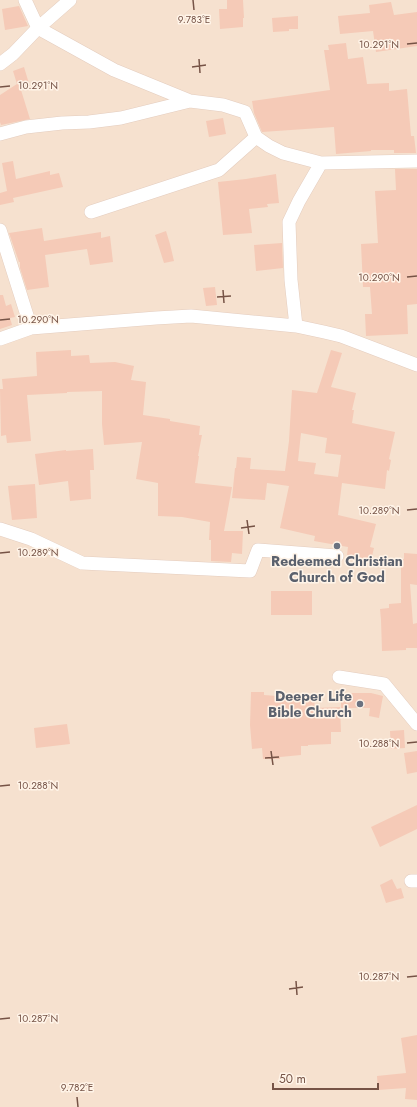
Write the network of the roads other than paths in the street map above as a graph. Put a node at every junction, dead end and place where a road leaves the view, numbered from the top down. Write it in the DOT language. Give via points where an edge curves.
graph roads {
  1 [pos="25,0"];
  2 [pos="70,0"];
  3 [pos="38,28"];
  4 [pos="0,64"];
  5 [pos="190,102"];
  6 [pos="0,134"];
  7 [pos="256,137"];
  8 [pos="417,161"];
  9 [pos="321,163"];
  10 [pos="91,212"];
  11 [pos="0,230"];
  12 [pos="296,326"];
  13 [pos="30,328"];
  14 [pos="0,339"];
  15 [pos="417,365"];
  16 [pos="0,529"];
  17 [pos="337,556"];
  18 [pos="339,677"];
  19 [pos="417,724"];
  1 -- 3 [label="street"];
  2 -- 3 [label="street"];
  3 -- 4 [label="street"];
  3 -- 5 [label="street" via="114,70"];
  5 -- 6 [label="street" via="121,118 26,127"];
  5 -- 7 [label="street" via="223,105 245,112"];
  7 -- 9 [label="street" via="283,152"];
  7 -- 10 [label="street" via="219,170"];
  8 -- 9 [label="street"];
  9 -- 12 [label="street" via="289,222"];
  11 -- 13 [label="street"];
  12 -- 13 [label="street" via="191,316"];
  12 -- 15 [label="street" via="341,336"];
  13 -- 14 [label="street"];
  16 -- 17 [label="street" via="31,539 82,563 250,571 258,550"];
  18 -- 19 [label="street" via="384,684"];
}
